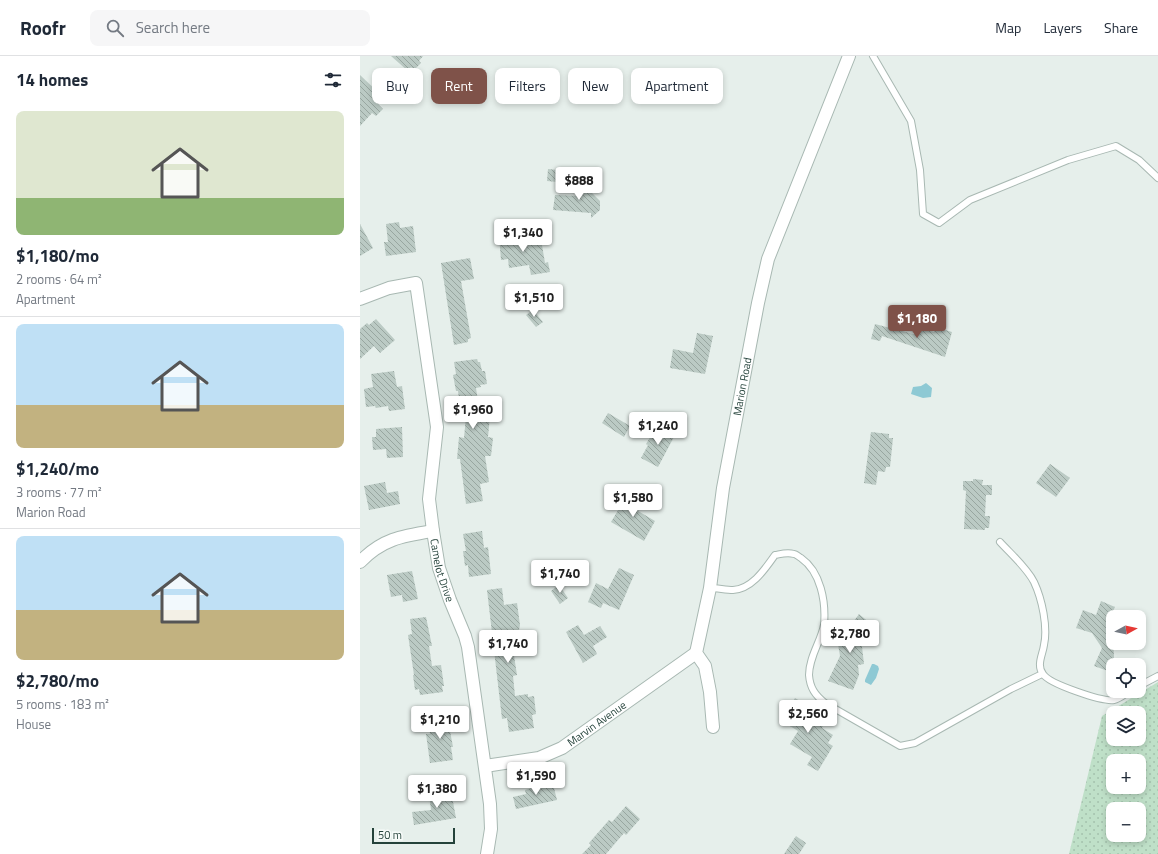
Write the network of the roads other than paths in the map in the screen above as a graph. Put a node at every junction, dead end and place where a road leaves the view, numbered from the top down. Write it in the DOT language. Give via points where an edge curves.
graph roads {
  1 [pos="849,56"];
  2 [pos="873,56"];
  3 [pos="1158,178"];
  4 [pos="360,299"];
  5 [pos="433,531"];
  6 [pos="1000,542"];
  7 [pos="360,562"];
  8 [pos="710,588"];
  9 [pos="696,653"];
  10 [pos="1042,674"];
  11 [pos="1158,676"];
  12 [pos="1146,682"];
  13 [pos="1117,698"];
  14 [pos="713,727"];
  15 [pos="485,766"];
  16 [pos="487,854"];
  1 -- 8 [label="street, Marion Road" via="768,259 723,488"];
  2 -- 3 [label="lane" via="911,121 920,170 923,214 939,223 970,200 1068,160 1116,146 1139,160"];
  4 -- 5 [label="street, Camelot Drive" via="389,288 416,283 436,427 429,499"];
  5 -- 7 [label="street" via="404,535 383,544"];
  5 -- 15 [label="street, Camelot Drive" via="439,568 468,647"];
  6 -- 10 [label="lane" via="1033,581 1041,603 1044,644 1039,661"];
  8 -- 9 [label="street, Marion Road"];
  8 -- 10 [label="lane" via="733,590 744,587 753,581 775,555 795,554 808,563 818,580 824,607 824,626 809,673 811,687 825,703 900,746 915,744 1010,689"];
  9 -- 14 [label="street" via="705,666"];
  9 -- 15 [label="street, Marvin Avenue" via="562,748 539,758"];
  10 -- 13 [label="lane" via="1065,688 1099,698"];
  11 -- 12 [label="lane"];
  15 -- 16 [label="street, Camelot Drive" via="492,829"];
}
